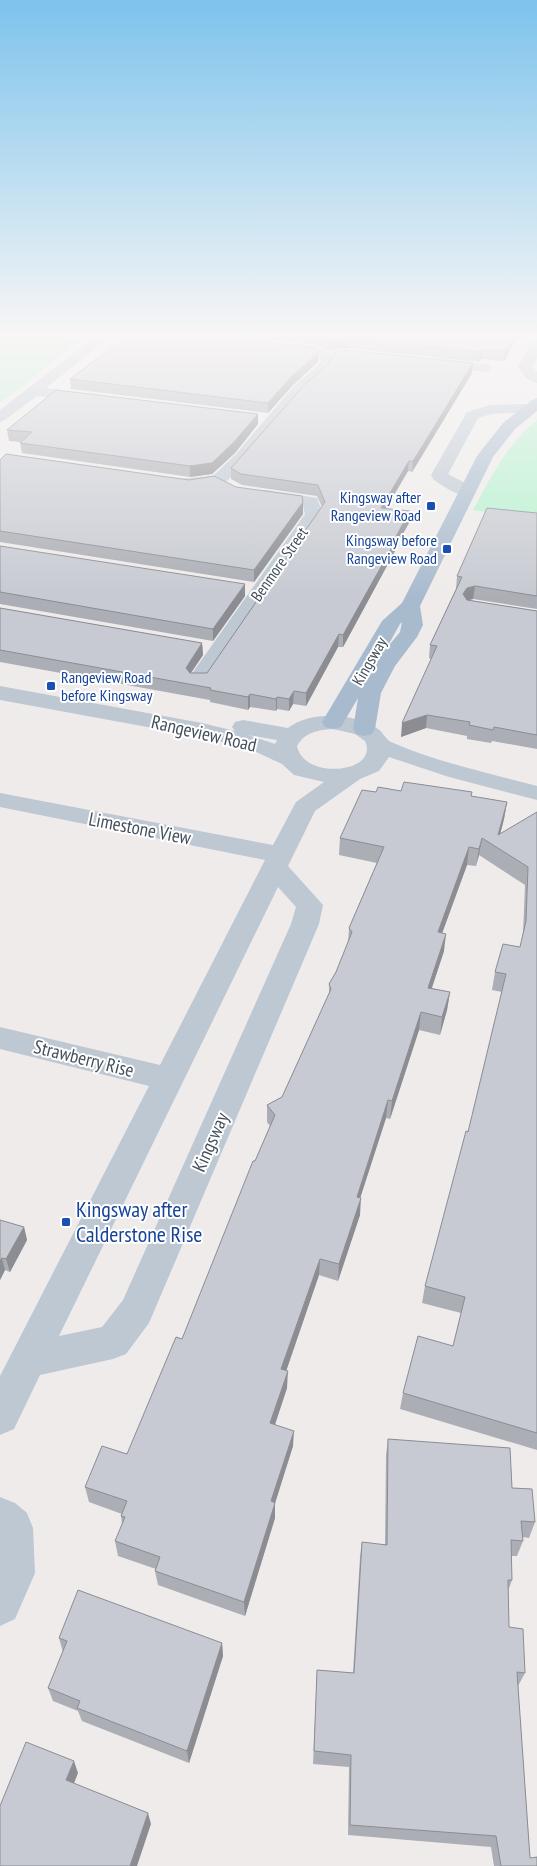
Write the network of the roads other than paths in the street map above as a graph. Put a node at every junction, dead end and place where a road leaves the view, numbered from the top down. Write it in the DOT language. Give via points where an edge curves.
graph roads {
  1 [pos="269,423"];
  2 [pos="468,423"];
  3 [pos="513,423"];
  4 [pos="218,480"];
  5 [pos="171,481"];
  6 [pos="467,491"];
  7 [pos="241,588"];
  8 [pos="260,591"];
  9 [pos="410,606"];
  10 [pos="200,679"];
  11 [pos="0,683"];
  12 [pos="0,693"];
  13 [pos="69,701"];
  14 [pos="333,722"];
  15 [pos="291,735"];
  16 [pos="372,737"];
  17 [pos="293,763"];
  18 [pos="360,771"];
  19 [pos="457,772"];
  20 [pos="537,793"];
  21 [pos="0,800"];
  22 [pos="305,806"];
  23 [pos="277,861"];
  24 [pos="0,1038"];
  25 [pos="168,1079"];
  26 [pos="28,1360"];
  27 [pos="0,1416"];
  28 [pos="0,1518"];
  29 [pos="0,1604"];
  1 -- 4 [label="street" via="242,457"];
  2 -- 6 [label="street, Kingsway" via="439,475"];
  3 -- 6 [label="main road, Kingsway" via="485,456"];
  4 -- 5 [label="street" via="190,484"];
  4 -- 8 [label="street, Benmore Street" via="240,491 311,502 314,514"];
  6 -- 9 [label="main road, Kingsway"];
  7 -- 8 [label="street"];
  8 -- 10 [label="street, Benmore Street" via="210,649"];
  9 -- 14 [label="main road, Kingsway" via="392,621"];
  9 -- 16 [label="main road, Kingsway" via="413,625 410,633 385,664 370,693"];
  11 -- 13 [label="street, Rangeview Road"];
  12 -- 13 [label="street, Rangeview Road"];
  13 -- 15 [label="street, Rangeview Road"];
  13 -- 17 [label="street, Rangeview Road" via="258,744"];
  14 -- 15 [label="street" via="314,724"];
  14 -- 16 [label="street" via="350,724"];
  15 -- 17 [label="street" via="285,746"];
  16 -- 18 [label="street" via="378,758"];
  16 -- 19 [label="street"];
  17 -- 18 [label="street" via="317,775"];
  17 -- 22 [label="street"];
  18 -- 19 [label="street"];
  18 -- 22 [label="street"];
  19 -- 20 [label="street"];
  21 -- 23 [label="street, Limestone View"];
  22 -- 23 [label="street"];
  23 -- 25 [label="street"];
  23 -- 26 [label="street, Kingsway" via="310,905 305,924 136,1311 113,1342"];
  24 -- 25 [label="street, Strawberry Rise"];
  25 -- 26 [label="street"];
  26 -- 27 [label="street"];
  28 -- 29 [label="street" via="12,1528 14,1573"];
}
